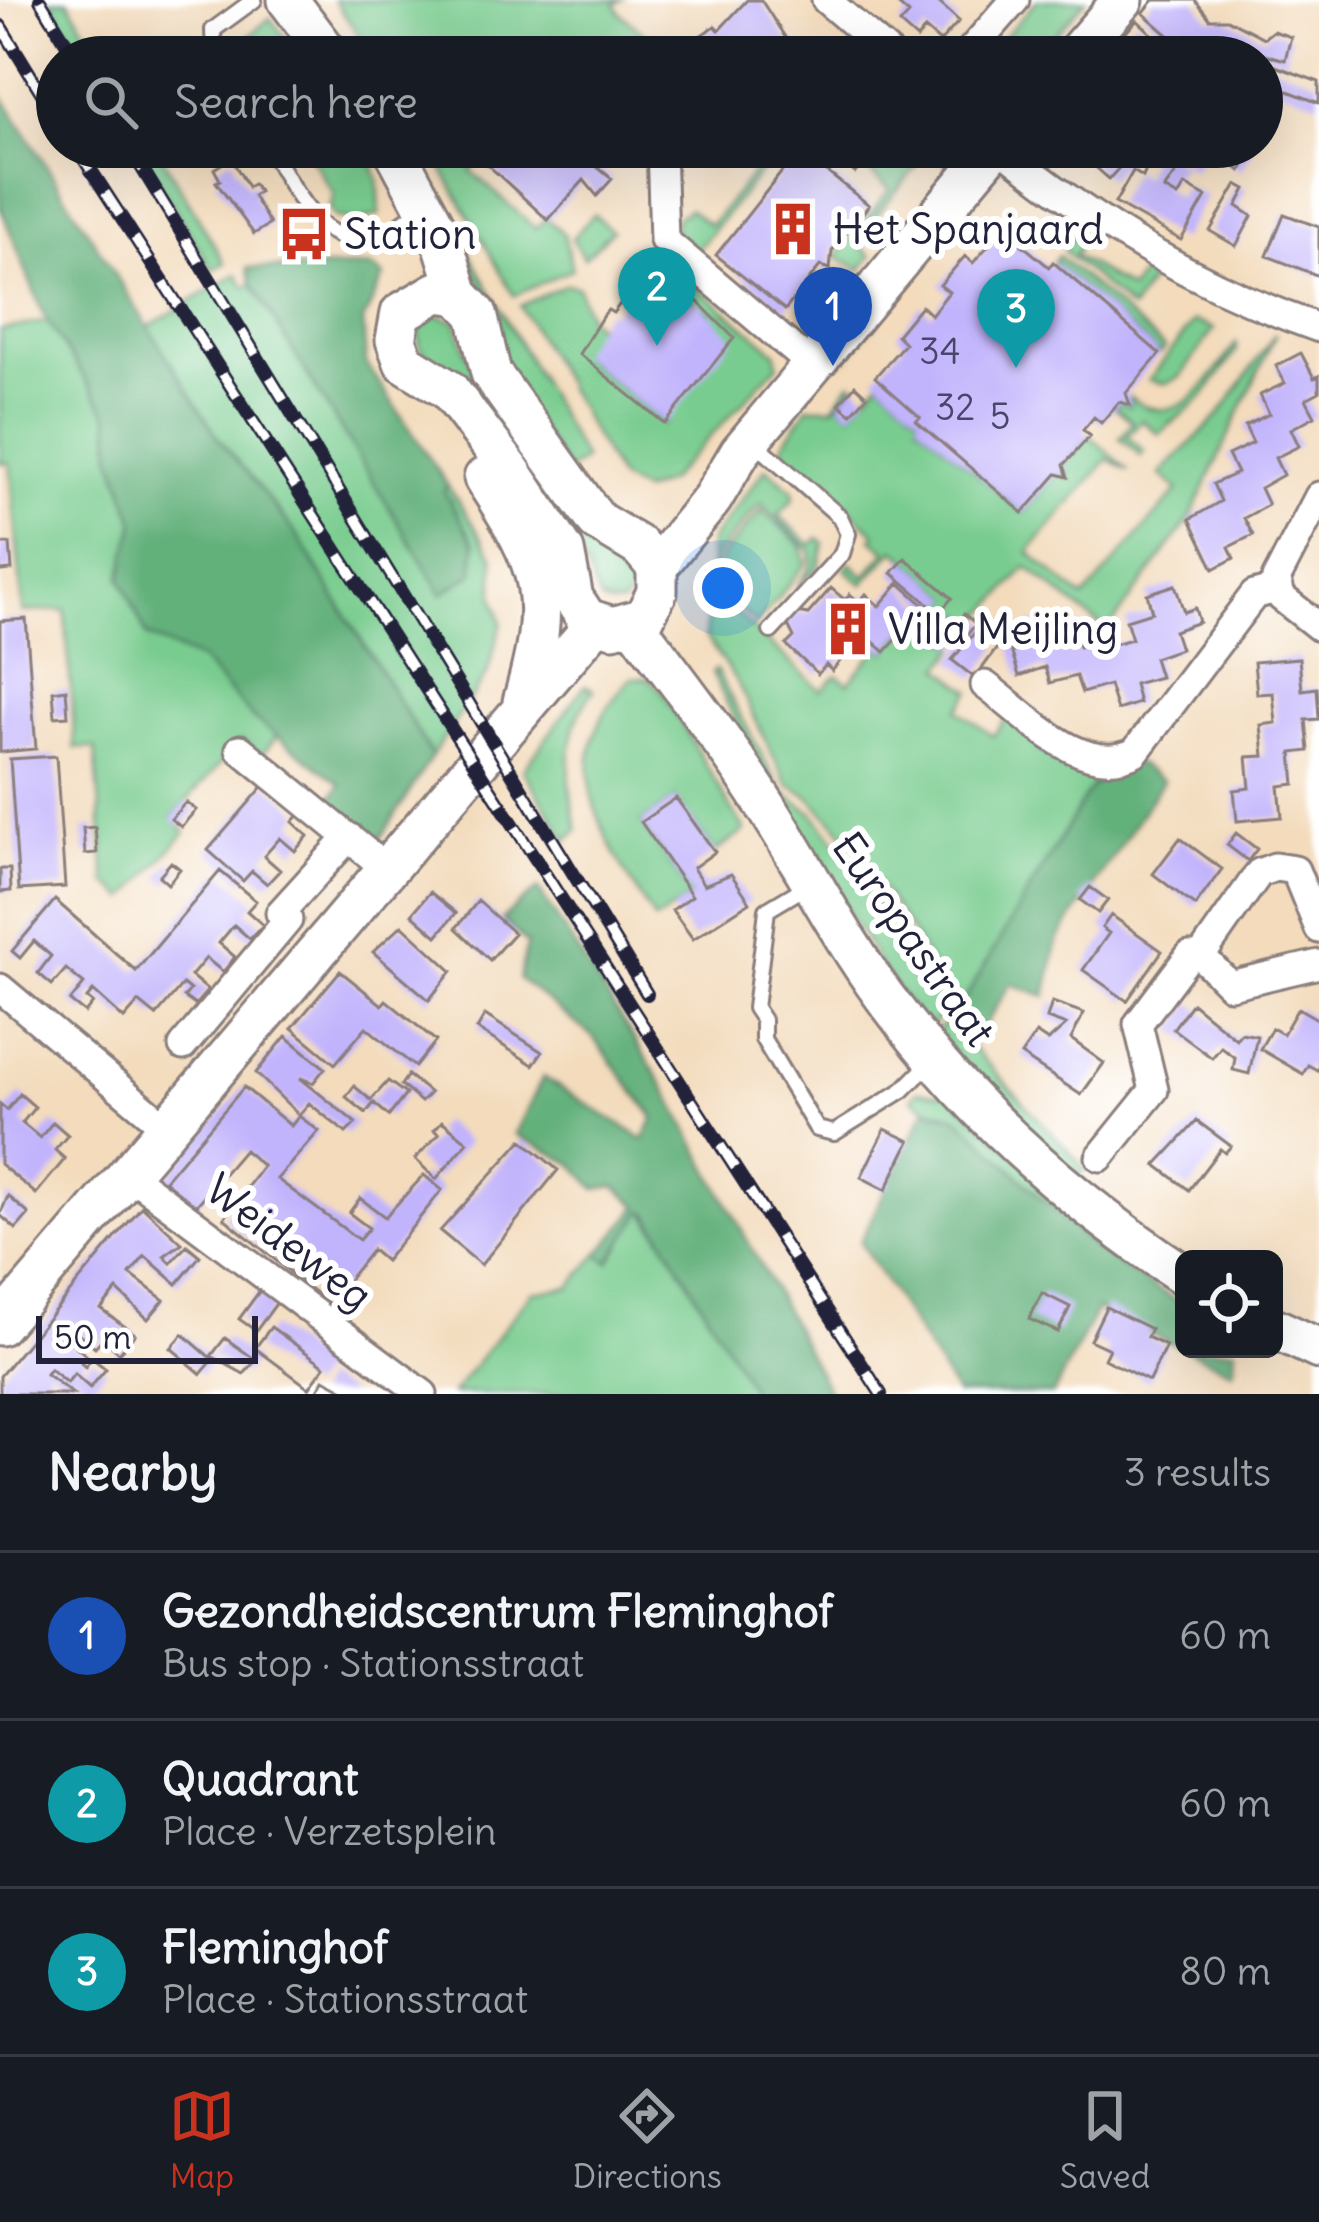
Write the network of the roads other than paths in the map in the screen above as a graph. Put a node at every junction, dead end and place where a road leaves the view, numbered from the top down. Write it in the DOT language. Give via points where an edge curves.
graph roads {
  1 [pos="254,0"];
  2 [pos="288,0"];
  3 [pos="826,0"];
  4 [pos="1015,0"];
  5 [pos="1123,0"];
  6 [pos="213,36"];
  7 [pos="315,36"];
  8 [pos="868,36"];
  9 [pos="983,36"];
  10 [pos="1091,36"];
  11 [pos="282,168"];
  12 [pos="401,168"];
  13 [pos="662,168"];
  14 [pos="980,168"];
  15 [pos="1026,168"];
  16 [pos="421,210"];
  17 [pos="440,296"];
  18 [pos="1319,328"];
  19 [pos="812,365"];
  20 [pos="409,369"];
  21 [pos="745,446"];
  22 [pos="1319,496"];
  23 [pos="628,540"];
  24 [pos="1279,588"];
  25 [pos="635,605"];
  26 [pos="1319,627"];
  27 [pos="771,631"];
  28 [pos="986,686"];
  29 [pos="520,713"];
  30 [pos="240,749"];
  31 [pos="349,837"];
  32 [pos="387,868"];
  33 [pos="812,883"];
  34 [pos="288,920"];
  35 [pos="1319,929"];
  36 [pos="320,946"];
  37 [pos="1201,956"];
  38 [pos="1319,964"];
  39 [pos="0,988"];
  40 [pos="202,1023"];
  41 [pos="184,1046"];
  42 [pos="233,1049"];
  43 [pos="935,1059"];
  44 [pos="166,1127"];
  45 [pos="1100,1157"];
  46 [pos="127,1173"];
  47 [pos="1175,1268"];
  48 [pos="0,1325"];
  49 [pos="1283,1332"];
  50 [pos="1319,1348"];
  51 [pos="405,1388"];
  1 -- 6 [label="lane"];
  2 -- 7 [label="street"];
  3 -- 8 [label="street"];
  4 -- 9 [label="street"];
  5 -- 10 [label="street"];
  11 -- 16 [label="lane" via="334,236 386,234"];
  12 -- 16 [label="street"];
  13 -- 19 [label="street" via="664,240"];
  14 -- 19 [label="street"];
  15 -- 18 [label="street" via="1120,237 1244,301"];
  16 -- 17 [label="street"];
  17 -- 20 [label="street" via="396,325"];
  17 -- 23 [label="street" via="477,314 499,386 597,521"];
  19 -- 21 [label="street"];
  20 -- 25 [label="street" via="449,390 508,467 564,551 578,609"];
  20 -- 29 [label="street" via="526,545 540,593 541,639"];
  21 -- 23 [label="street"];
  21 -- 25 [label="street"];
  21 -- 27 [label="lane" via="839,518 848,534 842,554"];
  22 -- 24 [label="street" via="1276,579"];
  23 -- 25 [label="street"];
  24 -- 26 [label="street"];
  24 -- 28 [label="street" via="1254,595 1124,758 1082,756"];
  25 -- 29 [label="street"];
  25 -- 33 [label="street, Europastraat" via="724,709 750,780"];
  29 -- 32 [label="street"];
  30 -- 31 [label="street"];
  31 -- 32 [label="street"];
  31 -- 34 [label="street" via="280,913"];
  32 -- 36 [label="street"];
  33 -- 43 [label="street, Europastraat"];
  33 -- 43 [label="lane" via="767,910 755,1008 763,1039 817,1129 834,1132 903,1090"];
  34 -- 36 [label="street"];
  34 -- 40 [label="street"];
  35 -- 37 [label="street" via="1295,870 1275,867 1259,874"];
  36 -- 42 [label="street"];
  37 -- 38 [label="street" via="1230,985"];
  37 -- 45 [label="street" via="1189,956 1138,1024 1154,1090"];
  39 -- 44 [label="street"];
  40 -- 41 [label="street"];
  40 -- 42 [label="street"];
  42 -- 44 [label="street"];
  43 -- 47 [label="street, Europastraat" via="1071,1193"];
  44 -- 46 [label="street"];
  46 -- 48 [label="street"];
  46 -- 51 [label="street, Weideweg"];
  49 -- 50 [label="street"];
}
